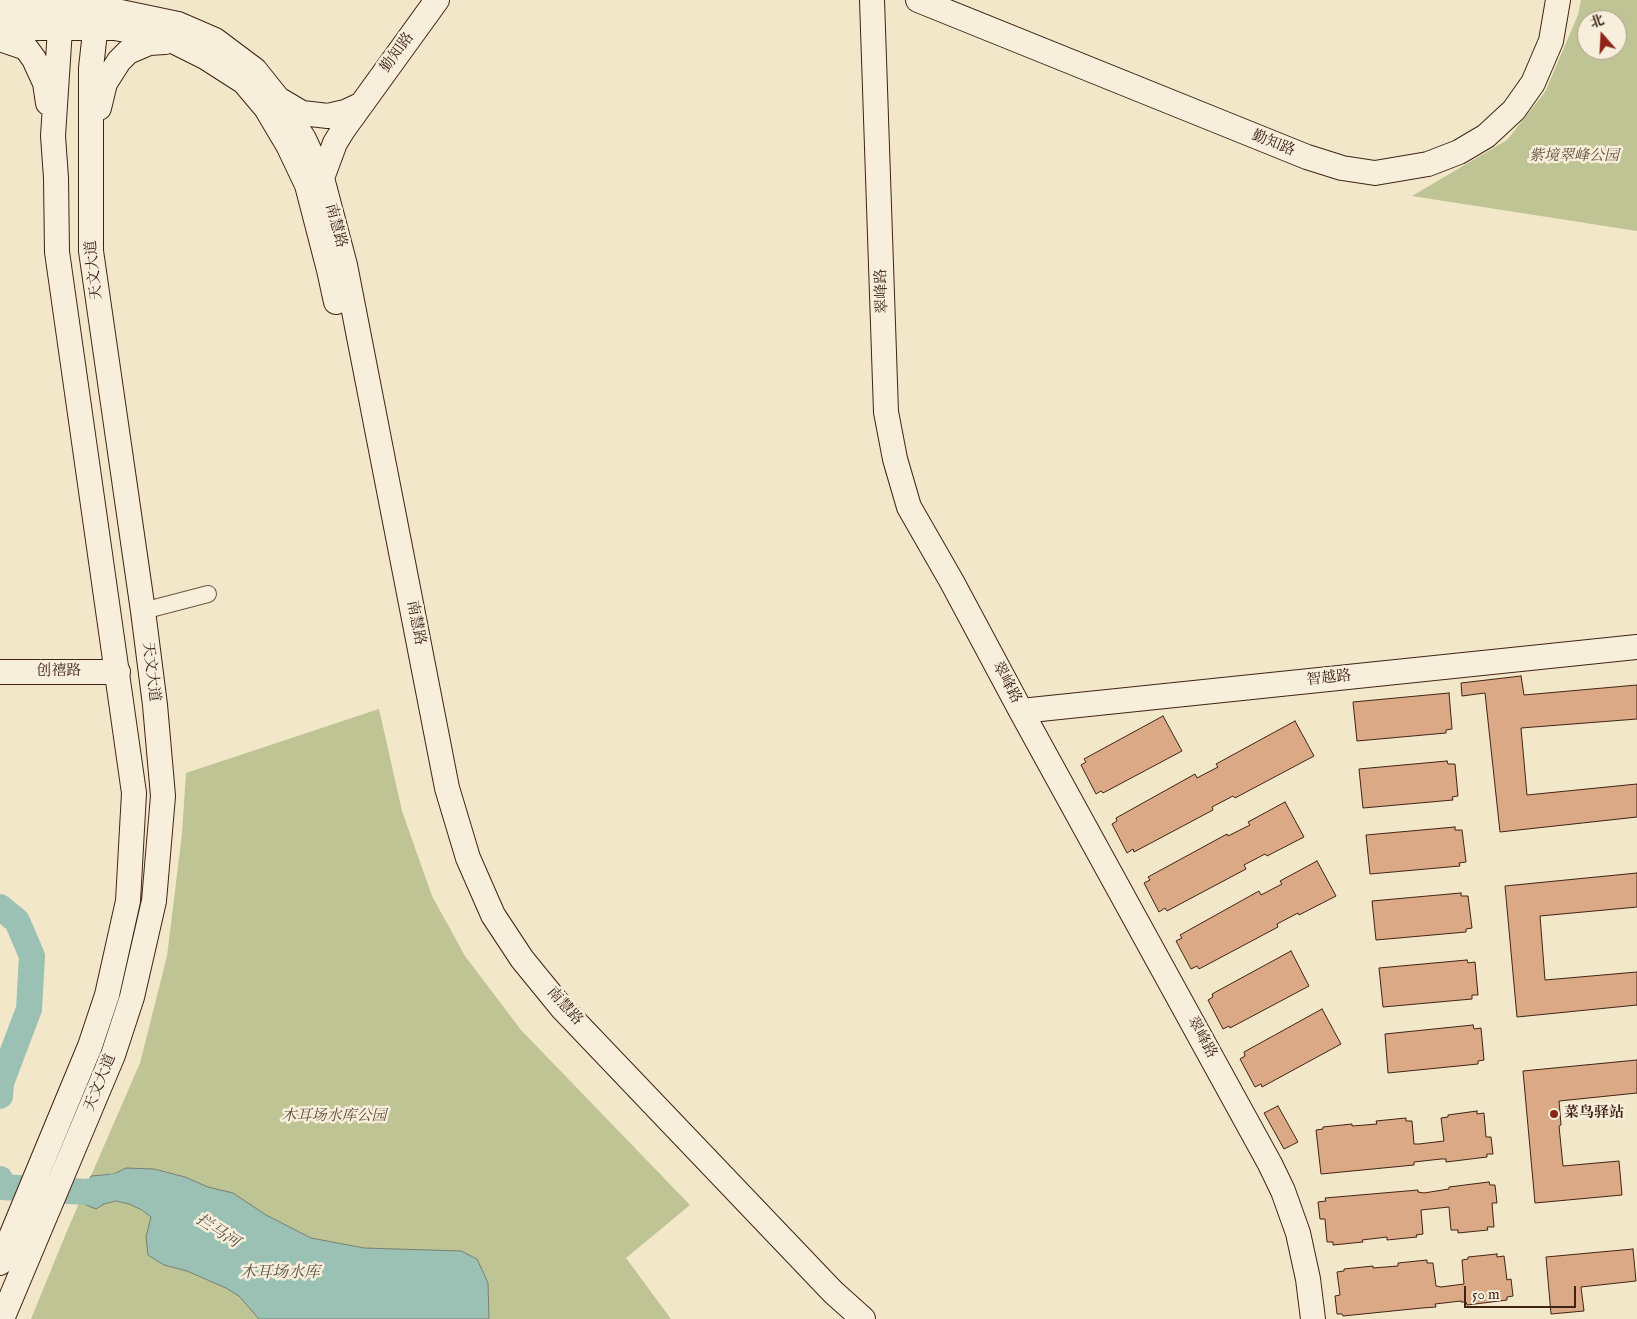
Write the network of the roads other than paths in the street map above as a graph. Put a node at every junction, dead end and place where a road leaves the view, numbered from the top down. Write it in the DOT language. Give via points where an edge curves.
graph roads {
  1 [pos="14,0"];
  2 [pos="149,0"];
  3 [pos="436,0"];
  4 [pos="872,0"];
  5 [pos="918,0"];
  6 [pos="1558,0"];
  7 [pos="0,10"];
  8 [pos="62,13"];
  9 [pos="97,13"];
  10 [pos="0,28"];
  11 [pos="0,39"];
  12 [pos="215,40"];
  13 [pos="173,41"];
  14 [pos="280,100"];
  15 [pos="360,105"];
  16 [pos="53,136"];
  17 [pos="91,139"];
  18 [pos="90,176"];
  19 [pos="56,178"];
  20 [pos="322,178"];
  21 [pos="208,594"];
  22 [pos="142,611"];
  23 [pos="1637,647"];
  24 [pos="0,672"];
  25 [pos="118,672"];
  26 [pos="1021,711"];
  27 [pos="0,1263"];
  28 [pos="5,1314"];
  29 [pos="839,1319"];
  30 [pos="863,1319"];
  31 [pos="1313,1319"];
  1 -- 7 [label="main road"];
  2 -- 12 [label="main road" via="172,10"];
  3 -- 15 [label="main road, 勤知路"];
  4 -- 26 [label="main road, 翠峰路" via="886,412 909,507"];
  5 -- 6 [label="main road, 勤知路" via="1306,157 1342,168 1376,173 1428,164 1459,152 1486,136 1514,110 1533,83 1551,41"];
  7 -- 8 [label="main road, 南慧路"];
  8 -- 9 [label="main road, 南慧路"];
  8 -- 10 [label="main road, 南慧路"];
  8 -- 16 [label="main road, 天文大道"];
  9 -- 12 [label="main road, 南慧路" via="116,11 178,24"];
  9 -- 13 [label="main road, 南慧路" via="115,28"];
  9 -- 17 [label="main road, 天文大道" via="92,55"];
  11 -- 16 [label="main road" via="26,48 34,59 45,83"];
  12 -- 14 [label="main road, 南慧路" via="255,70"];
  13 -- 17 [label="main road" via="149,43 128,52 119,61 105,83"];
  13 -- 29 [label="main road, 南慧路" via="244,82 266,108 307,185 330,270 432,791 453,863 480,923 508,968 551,1019"];
  14 -- 15 [label="main road" via="302,113 328,116"];
  14 -- 20 [label="main road, 南慧路" via="304,139"];
  15 -- 20 [label="main road, 勤知路" via="335,144"];
  16 -- 19 [label="main road, 天文大道"];
  17 -- 18 [label="main road, 天文大道"];
  18 -- 19 [label="main road" via="82,160 72,153 60,161"];
  18 -- 22 [label="main road, 天文大道" via="91,252"];
  19 -- 25 [label="main road, 天文大道" via="57,252"];
  20 -- 30 [label="main road, 南慧路" via="345,265 447,788 468,858 493,915 522,959 562,1008 833,1292"];
  21 -- 22 [label="street"];
  22 -- 28 [label="main road, 天文大道" via="163,796 154,901 132,997 113,1055"];
  23 -- 26 [label="main road, 智越路"];
  24 -- 25 [label="main road, 创禧路"];
  25 -- 27 [label="main road, 天文大道" via="134,793 128,901 107,995 90,1046"];
  26 -- 31 [label="main road, 翠峰路" via="1283,1191 1298,1233"];
}
